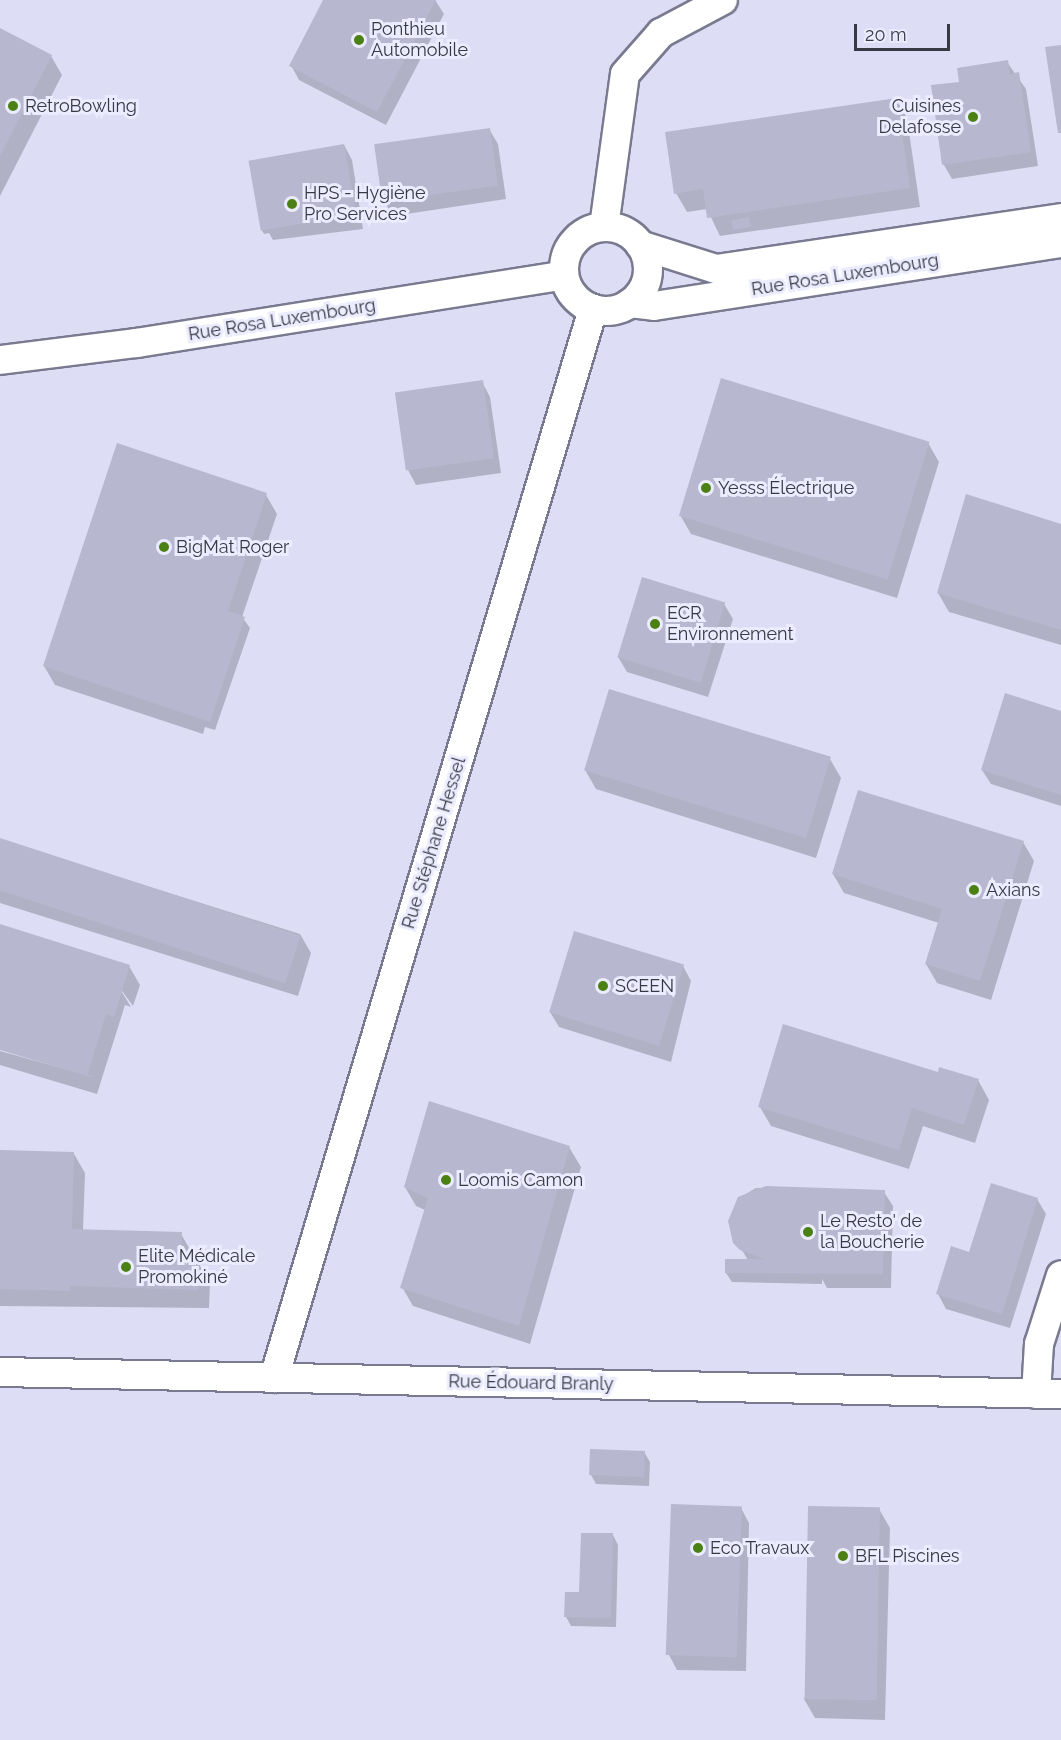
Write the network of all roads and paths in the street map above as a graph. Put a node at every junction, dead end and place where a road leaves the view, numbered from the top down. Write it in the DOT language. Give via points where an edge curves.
graph roads {
  1 [pos="723,0"];
  2 [pos="1061,218"];
  3 [pos="604,227"];
  4 [pos="1061,243"];
  5 [pos="640,245"];
  6 [pos="564,275"];
  7 [pos="630,303"];
  8 [pos="593,309"];
  9 [pos="0,360"];
  10 [pos="1061,1275"];
  11 [pos="0,1372"];
  12 [pos="274,1377"];
  13 [pos="1048,1394"];
  1 -- 3 [label="street" via="661,33 625,74"];
  2 -- 5 [label="street, Rue Rosa Luxembourg" via="716,269"];
  3 -- 5 [label="street" via="618,229"];
  3 -- 6 [label="street" via="590,230 569,248"];
  4 -- 7 [label="street, Rue Rosa Luxembourg" via="654,306"];
  5 -- 7 [label="street" via="648,272 645,284"];
  6 -- 8 [label="street" via="574,296"];
  6 -- 9 [label="street, Rue Rosa Luxembourg" via="137,343"];
  7 -- 8 [label="street" via="606,311"];
  8 -- 12 [label="street, Rue Stéphane Hessel"];
  10 -- 13 [label="street" via="1039,1344"];
  11 -- 12 [label="street, Rue Édouard Branly"];
  12 -- 13 [label="street, Rue Édouard Branly"];
}
